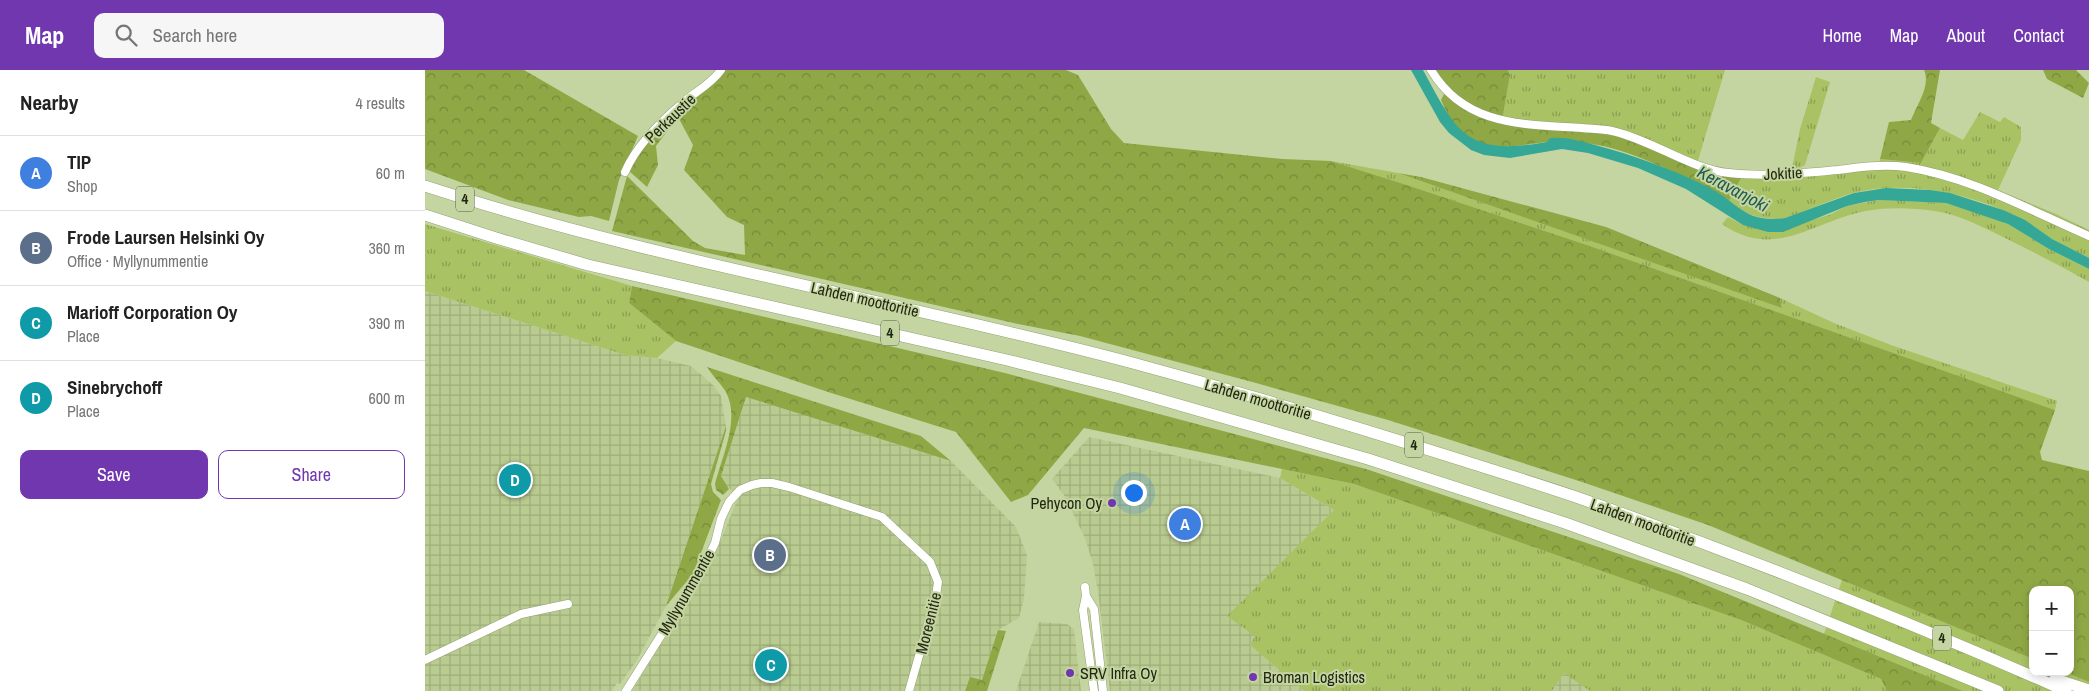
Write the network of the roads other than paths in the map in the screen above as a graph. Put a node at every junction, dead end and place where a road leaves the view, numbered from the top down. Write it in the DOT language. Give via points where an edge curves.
graph roads {
  1 [pos="721,70"];
  2 [pos="1431,70"];
  3 [pos="625,172"];
  4 [pos="425,186"];
  5 [pos="425,215"];
  6 [pos="2089,236"];
  7 [pos="882,516"];
  8 [pos="1085,587"];
  9 [pos="1086,596"];
  10 [pos="568,604"];
  11 [pos="1992,658"];
  12 [pos="425,660"];
  13 [pos="2029,670"];
  14 [pos="2046,676"];
  15 [pos="2089,690"];
  16 [pos="626,691"];
  17 [pos="909,691"];
  18 [pos="1094,691"];
  19 [pos="1103,691"];
  20 [pos="1998,691"];
  21 [pos="2066,691"];
  1 -- 3 [label="street, Perkaustie" via="669,114 635,152"];
  2 -- 6 [label="street, Jokitie" via="1439,83 1462,104 1502,121 1611,131 1726,173 1905,167 1975,185"];
  4 -- 11 [label="highway, Lahden moottoritie / 4" via="591,235 1127,362 1379,434 1574,496 1765,567"];
  5 -- 20 [label="highway, Lahden moottoritie / 4" via="588,265 1120,388 1368,459 1565,523 1747,589"];
  7 -- 16 [label="street, Myllynummentie" via="772,483 761,482 740,490 725,510 715,544 701,572"];
  7 -- 17 [label="street, Moreenitie" via="931,562 938,582 933,611"];
  8 -- 9 [label="street"];
  9 -- 18 [label="street" via="1083,610"];
  9 -- 19 [label="street" via="1094,609"];
  10 -- 12 [label="street" via="521,614"];
  11 -- 13 [label="highway"];
  11 -- 21 [label="highway, Lahden moottoritie / 4"];
  14 -- 15 [label="highway"];
}
